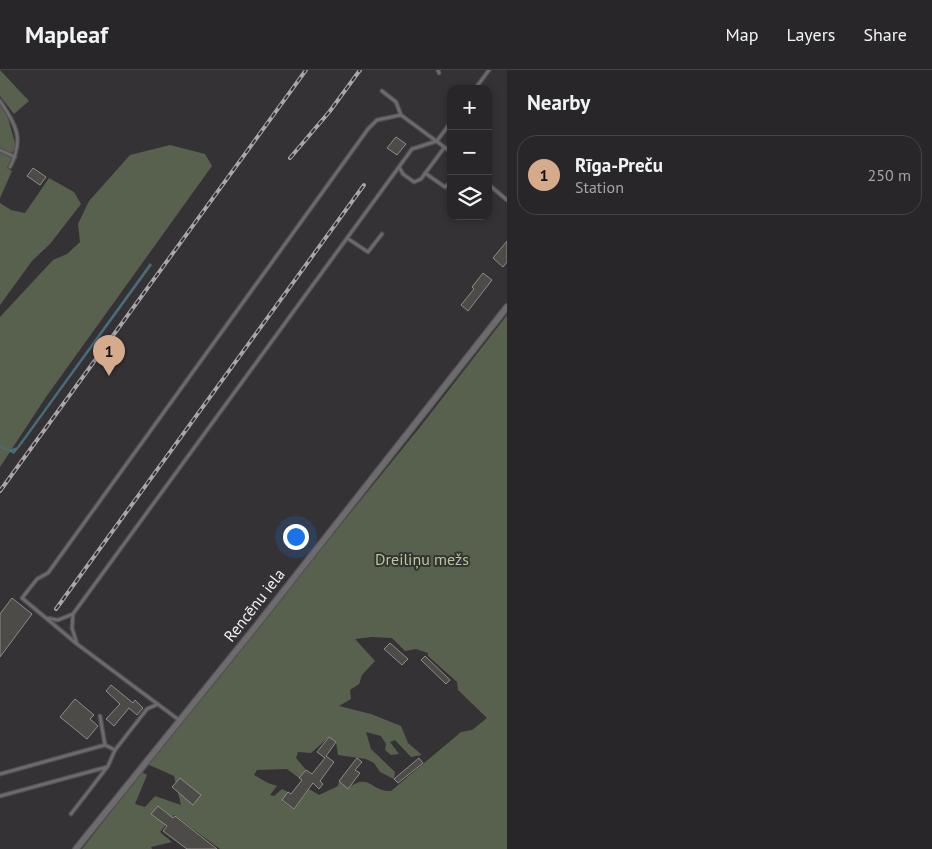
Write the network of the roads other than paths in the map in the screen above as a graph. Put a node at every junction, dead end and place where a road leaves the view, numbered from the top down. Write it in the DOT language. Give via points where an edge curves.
graph roads {
  1 [pos="489,70"];
  2 [pos="478,85"];
  3 [pos="382,91"];
  4 [pos="0,101"];
  5 [pos="401,114"];
  6 [pos="447,127"];
  7 [pos="437,141"];
  8 [pos="445,148"];
  9 [pos="0,150"];
  10 [pos="15,157"];
  11 [pos="399,166"];
  12 [pos="10,167"];
  13 [pos="425,173"];
  14 [pos="447,185"];
  15 [pos="492,187"];
  16 [pos="507,200"];
  17 [pos="382,234"];
  18 [pos="347,238"];
  19 [pos="507,307"];
  20 [pos="73,614"];
  21 [pos="45,618"];
  22 [pos="77,644"];
  23 [pos="158,704"];
  24 [pos="100,716"];
  25 [pos="179,721"];
  26 [pos="105,745"];
  27 [pos="115,750"];
  28 [pos="108,766"];
  29 [pos="0,774"];
  30 [pos="0,796"];
  31 [pos="71,814"];
  32 [pos="76,849"];
  1 -- 2 [label="lane"];
  3 -- 5 [label="lane" via="396,102"];
  4 -- 10 [label="lane" via="16,129 18,149"];
  5 -- 7 [label="lane"];
  5 -- 21 [label="lane" via="377,120 368,129 48,573 37,579 22,598"];
  6 -- 7 [label="lane"];
  7 -- 8 [label="lane"];
  7 -- 11 [label="lane" via="412,149"];
  8 -- 13 [label="lane"];
  9 -- 10 [label="lane"];
  10 -- 12 [label="lane"];
  11 -- 13 [label="lane" via="403,174 414,182"];
  11 -- 18 [label="lane"];
  13 -- 14 [label="lane"];
  15 -- 16 [label="lane"];
  17 -- 18 [label="lane" via="368,252"];
  18 -- 20 [label="lane"];
  19 -- 25 [label="street, Rencēnu iela"];
  20 -- 21 [label="lane" via="58,620"];
  20 -- 22 [label="lane" via="72,628"];
  21 -- 22 [label="lane"];
  22 -- 23 [label="lane"];
  23 -- 25 [label="lane"];
  23 -- 27 [label="lane" via="147,709"];
  24 -- 26 [label="lane"];
  25 -- 32 [label="street, Rencēnu iela"];
  26 -- 27 [label="lane"];
  26 -- 29 [label="lane"];
  27 -- 28 [label="lane"];
  28 -- 30 [label="lane"];
  28 -- 31 [label="lane"];
}
